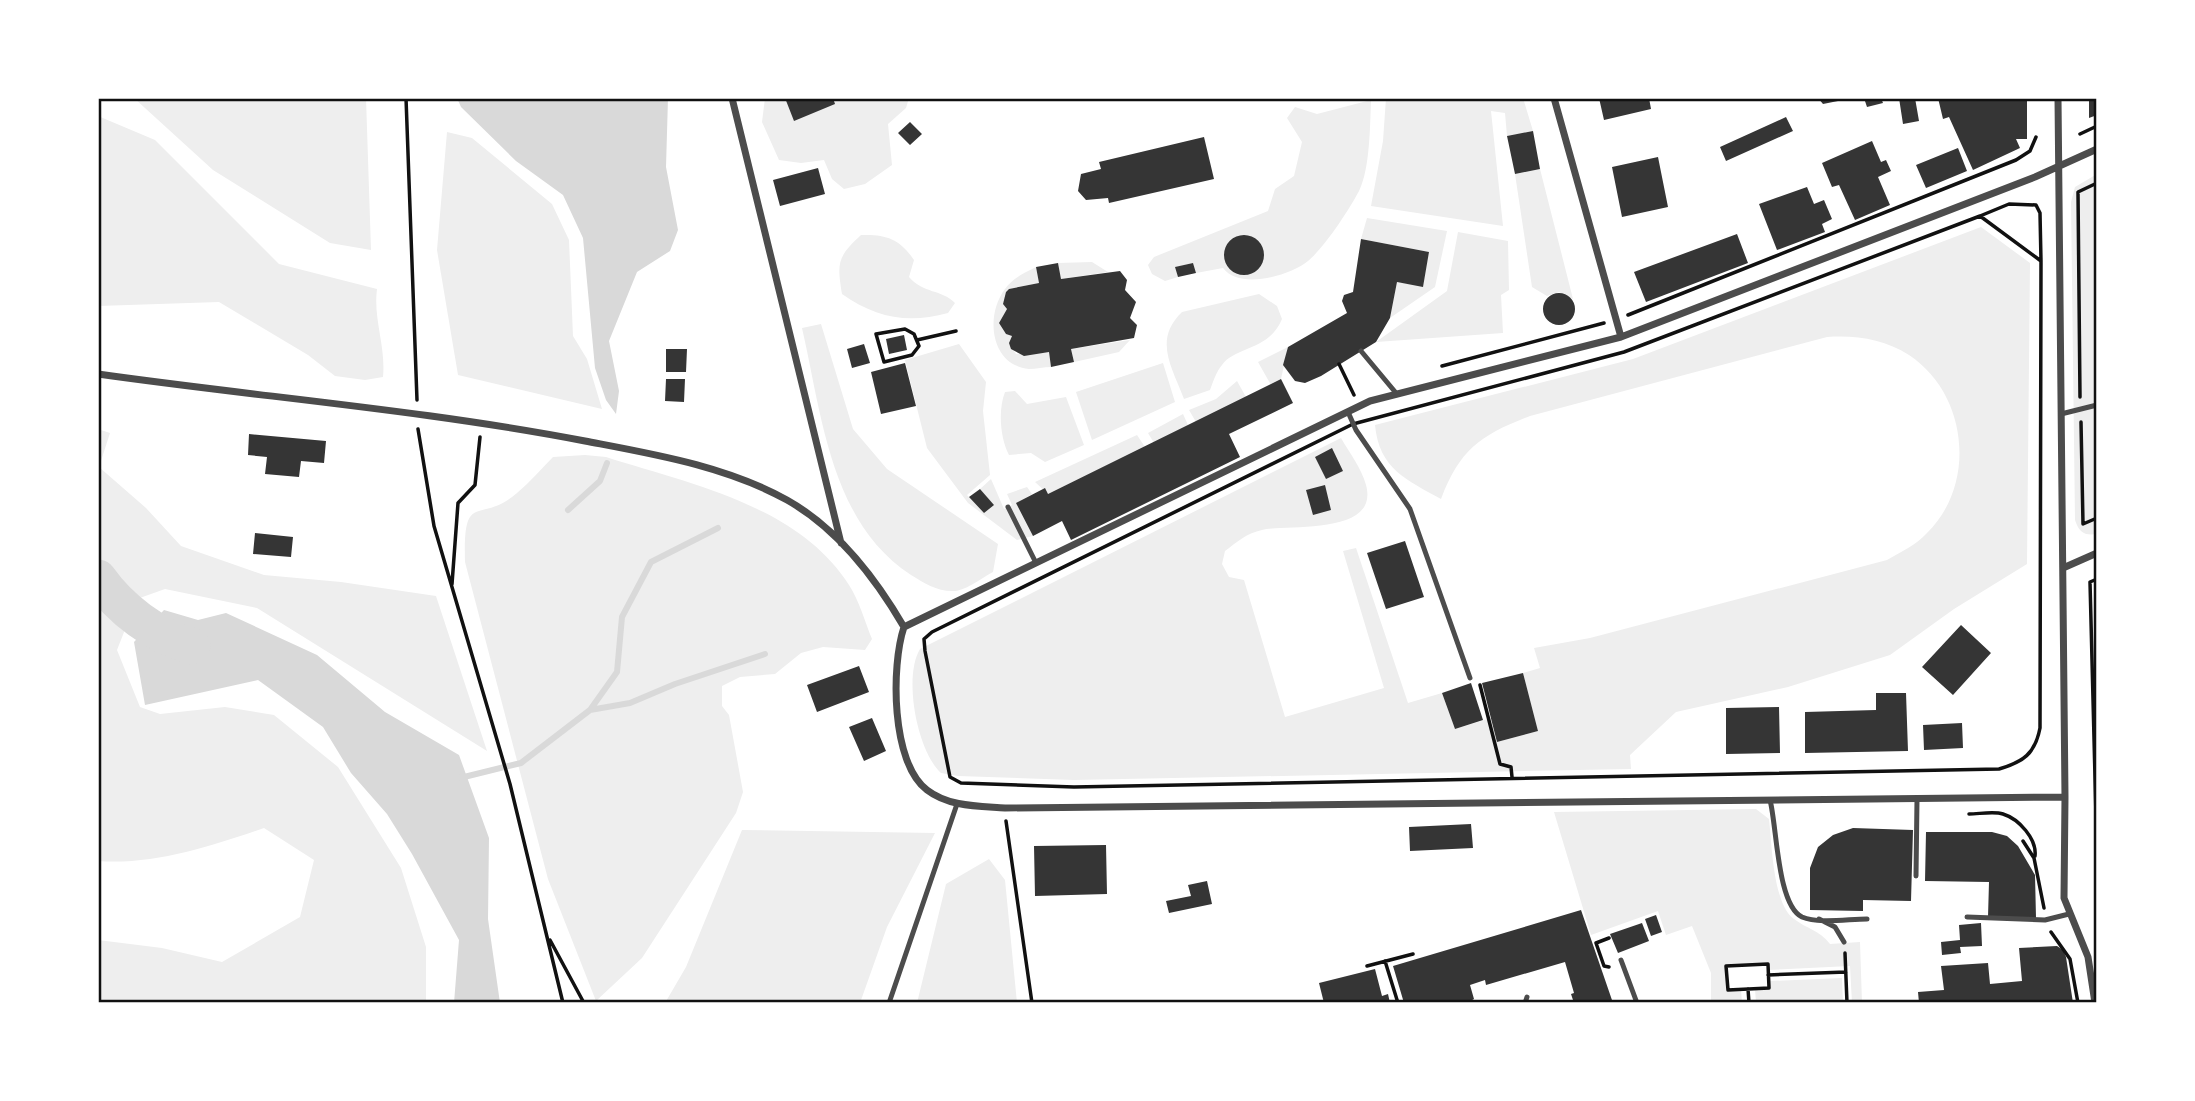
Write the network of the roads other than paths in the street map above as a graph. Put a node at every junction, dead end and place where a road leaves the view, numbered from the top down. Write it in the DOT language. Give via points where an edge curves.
graph roads {
  1 [pos="732,98"];
  2 [pos="1554,98"];
  3 [pos="2057,98"];
  4 [pos="2097,149"];
  5 [pos="2057,167"];
  6 [pos="1621,337"];
  7 [pos="1362,351"];
  8 [pos="98,374"];
  9 [pos="1396,393"];
  10 [pos="2097,405"];
  11 [pos="1348,412"];
  12 [pos="2061,414"];
  13 [pos="1008,507"];
  14 [pos="841,543"];
  15 [pos="2097,553"];
  16 [pos="1036,563"];
  17 [pos="2063,568"];
  18 [pos="904,627"];
  19 [pos="1470,678"];
  20 [pos="2065,797"];
  21 [pos="1917,799"];
  22 [pos="1770,800"];
  23 [pos="957,804"];
  24 [pos="1916,876"];
  25 [pos="2069,914"];
  26 [pos="1818,918"];
  27 [pos="1967,918"];
  28 [pos="1867,919"];
  29 [pos="1844,942"];
  30 [pos="1621,960"];
  31 [pos="889,1003"];
  32 [pos="1637,1003"];
  33 [pos="2095,1003"];
  1 -- 14 [label="street"];
  2 -- 6 [label="street"];
  3 -- 5 [label="street"];
  4 -- 5 [label="street"];
  5 -- 6 [label="street"];
  5 -- 12 [label="street"];
  6 -- 9 [label="street"];
  7 -- 9 [label="lane"];
  8 -- 14 [label="street" via="482,421 624,449 736,478 788,501"];
  9 -- 11 [label="street"];
  10 -- 12 [label="lane"];
  11 -- 16 [label="street"];
  11 -- 19 [label="lane" via="1410,509"];
  12 -- 17 [label="street"];
  13 -- 16 [label="lane"];
  14 -- 18 [label="street" via="887,597"];
  15 -- 17 [label="street"];
  16 -- 18 [label="street"];
  17 -- 20 [label="street"];
  18 -- 23 [label="street" via="894,673 907,755 926,790"];
  20 -- 21 [label="street"];
  20 -- 25 [label="street" via="2062,883"];
  21 -- 22 [label="street"];
  21 -- 24 [label="lane"];
  22 -- 23 [label="street" via="1004,808"];
  22 -- 26 [label="lane" via="1787,898 1802,916"];
  23 -- 31 [label="lane"];
  25 -- 27 [label="lane" via="2045,919"];
  25 -- 33 [label="street" via="2088,957"];
  26 -- 28 [label="lane"];
  26 -- 29 [label="lane" via="1835,927"];
  30 -- 32 [label="lane"];
}
